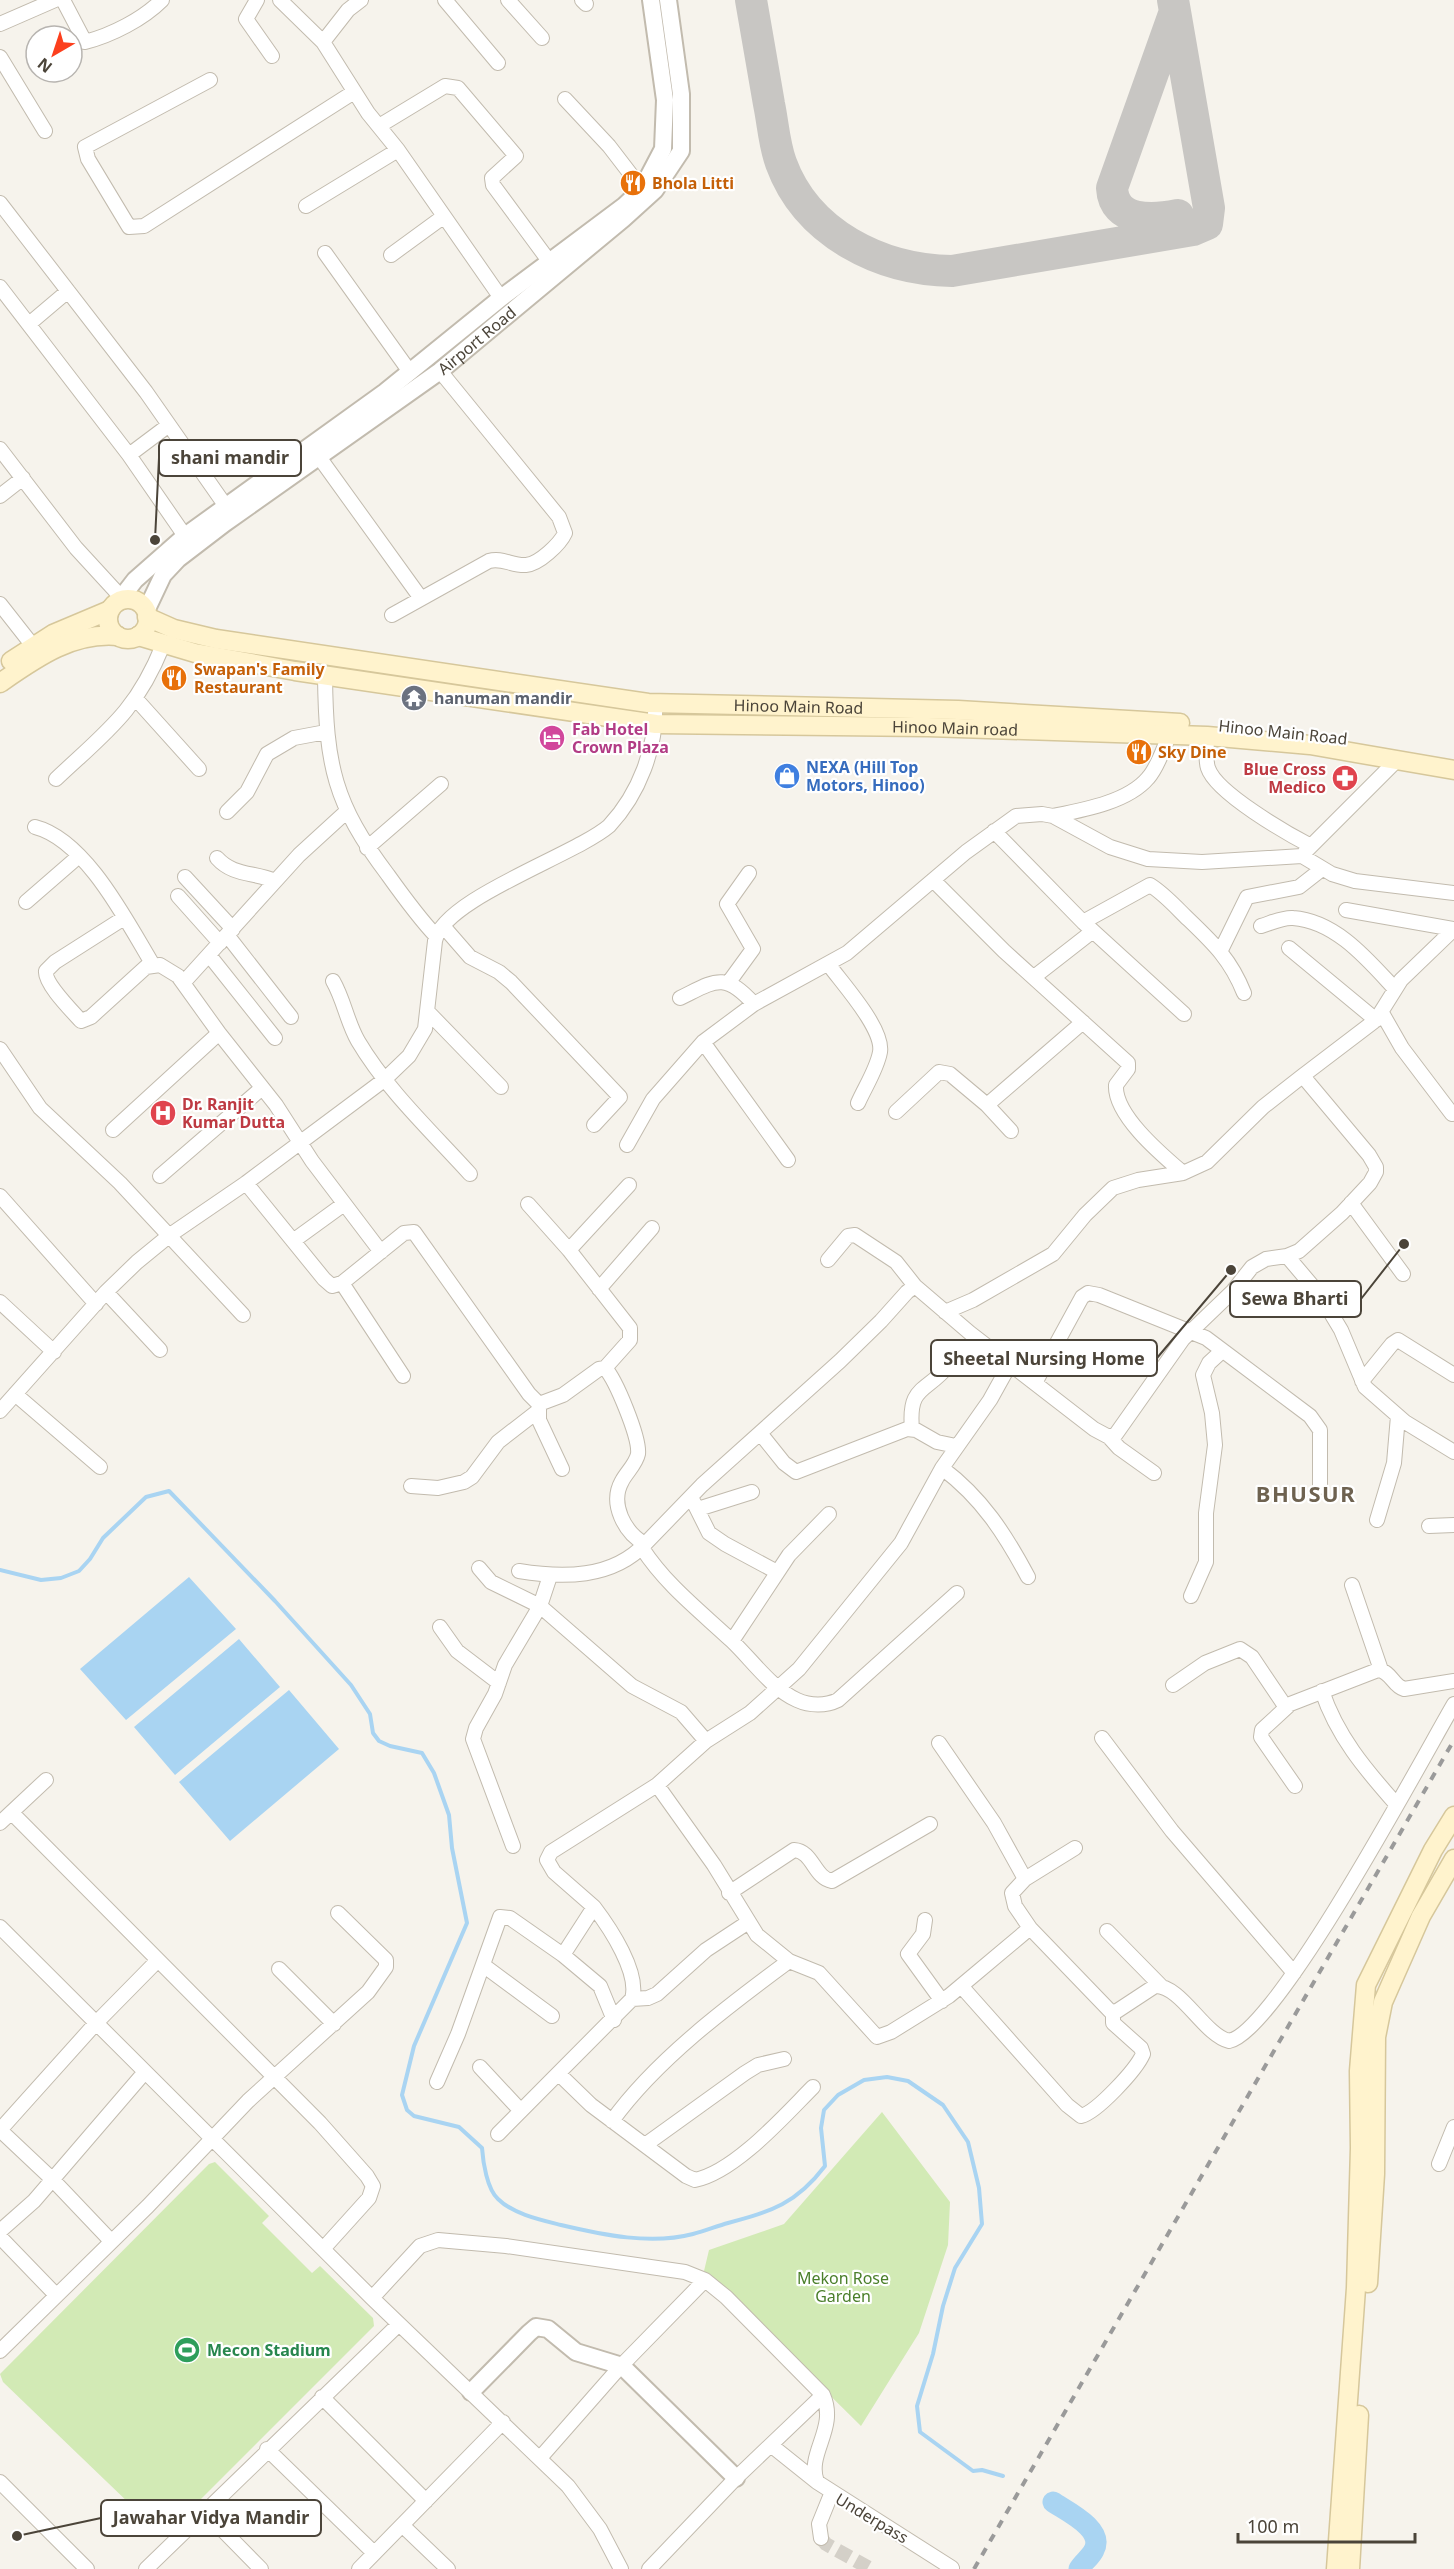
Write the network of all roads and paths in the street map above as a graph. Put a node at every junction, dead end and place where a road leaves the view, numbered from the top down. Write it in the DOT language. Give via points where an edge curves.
graph roads {
  1 [pos="55,0"];
  2 [pos="63,0"];
  3 [pos="162,0"];
  4 [pos="257,0"];
  5 [pos="280,0"];
  6 [pos="361,0"];
  7 [pos="445,0"];
  8 [pos="508,0"];
  9 [pos="651,0"];
  10 [pos="668,0"];
  11 [pos="345,5"];
  12 [pos="0,24"];
  13 [pos="542,38"];
  14 [pos="323,42"];
  15 [pos="272,56"];
  16 [pos="0,57"];
  17 [pos="498,63"];
  18 [pos="210,80"];
  19 [pos="354,92"];
  20 [pos="565,99"];
  21 [pos="379,126"];
  22 [pos="45,131"];
  23 [pos="398,150"];
  24 [pos="642,189"];
  25 [pos="0,203"];
  26 [pos="306,206"];
  27 [pos="443,217"];
  28 [pos="325,253"];
  29 [pos="391,255"];
  30 [pos="549,261"];
  31 [pos="0,287"];
  32 [pos="68,291"];
  33 [pos="501,298"];
  34 [pos="29,324"];
  35 [pos="440,371"];
  36 [pos="410,372"];
  37 [pos="169,425"];
  38 [pos="0,449"];
  39 [pos="315,452"];
  40 [pos="129,455"];
  41 [pos="23,478"];
  42 [pos="0,496"];
  43 [pos="225,505"];
  44 [pos="185,536"];
  45 [pos="420,597"];
  46 [pos="116,603"];
  47 [pos="0,604"];
  48 [pos="147,614"];
  49 [pos="392,615"];
  50 [pos="118,636"];
  51 [pos="138,636"];
  52 [pos="163,645"];
  53 [pos="33,646"];
  54 [pos="0,668"];
  55 [pos="325,676"];
  56 [pos="0,684"];
  57 [pos="136,699"];
  58 [pos="655,704"];
  59 [pos="656,724"];
  60 [pos="326,732"];
  61 [pos="1169,736"];
  62 [pos="1208,736"];
  63 [pos="1454,757"];
  64 [pos="1397,760"];
  65 [pos="199,769"];
  66 [pos="1454,770"];
  67 [pos="56,779"];
  68 [pos="441,784"];
  69 [pos="227,812"];
  70 [pos="346,812"];
  71 [pos="1053,816"];
  72 [pos="35,827"];
  73 [pos="994,831"];
  74 [pos="367,848"];
  75 [pos="1306,851"];
  76 [pos="79,856"];
  77 [pos="217,858"];
  78 [pos="1322,869"];
  79 [pos="749,873"];
  80 [pos="185,877"];
  81 [pos="933,879"];
  82 [pos="275,881"];
  83 [pos="1454,893"];
  84 [pos="178,896"];
  85 [pos="26,902"];
  86 [pos="1346,910"];
  87 [pos="124,918"];
  88 [pos="1088,926"];
  89 [pos="1261,926"];
  90 [pos="1454,929"];
  91 [pos="440,931"];
  92 [pos="227,936"];
  93 [pos="1289,948"];
  94 [pos="1221,950"];
  95 [pos="209,955"];
  96 [pos="153,965"];
  97 [pos="829,965"];
  98 [pos="1034,977"];
  99 [pos="333,981"];
  100 [pos="184,982"];
  101 [pos="729,982"];
  102 [pos="1395,989"];
  103 [pos="1244,993"];
  104 [pos="680,998"];
  105 [pos="754,1004"];
  106 [pos="429,1013"];
  107 [pos="1184,1014"];
  108 [pos="291,1017"];
  109 [pos="1379,1017"];
  110 [pos="1083,1022"];
  111 [pos="219,1033"];
  112 [pos="275,1038"];
  113 [pos="703,1042"];
  114 [pos="0,1049"];
  115 [pos="1305,1074"];
  116 [pos="384,1080"];
  117 [pos="501,1087"];
  118 [pos="262,1088"];
  119 [pos="858,1103"];
  120 [pos="987,1105"];
  121 [pos="896,1112"];
  122 [pos="1452,1114"];
  123 [pos="594,1125"];
  124 [pos="113,1130"];
  125 [pos="1011,1131"];
  126 [pos="300,1143"];
  127 [pos="627,1145"];
  128 [pos="788,1160"];
  129 [pos="1183,1173"];
  130 [pos="470,1174"];
  131 [pos="160,1176"];
  132 [pos="246,1183"];
  133 [pos="629,1185"];
  134 [pos="0,1196"];
  135 [pos="1351,1203"];
  136 [pos="344,1204"];
  137 [pos="528,1204"];
  138 [pos="652,1228"];
  139 [pos="170,1235"];
  140 [pos="293,1241"];
  141 [pos="568,1250"];
  142 [pos="381,1252"];
  143 [pos="1287,1256"];
  144 [pos="828,1260"];
  145 [pos="1403,1274"];
  146 [pos="342,1283"];
  147 [pos="915,1286"];
  148 [pos="599,1289"];
  149 [pos="106,1292"];
  150 [pos="0,1302"];
  151 [pos="96,1304"];
  152 [pos="945,1312"];
  153 [pos="243,1315"];
  154 [pos="1191,1330"];
  155 [pos="160,1350"];
  156 [pos="1222,1351"];
  157 [pos="54,1352"];
  158 [pos="1010,1364"];
  159 [pos="948,1366"];
  160 [pos="605,1368"];
  161 [pos="1454,1375"];
  162 [pos="403,1376"];
  163 [pos="1362,1381"];
  164 [pos="1035,1383"];
  165 [pos="15,1394"];
  166 [pos="538,1407"];
  167 [pos="1,1408"];
  168 [pos="1398,1416"];
  169 [pos="912,1429"];
  170 [pos="760,1433"];
  171 [pos="1109,1437"];
  172 [pos="956,1446"];
  173 [pos="1454,1452"];
  174 [pos="100,1467"];
  175 [pos="942,1468"];
  176 [pos="562,1469"];
  177 [pos="1154,1473"];
  178 [pos="411,1486"];
  179 [pos="1320,1487"];
  180 [pos="752,1492"];
  181 [pos="694,1503"];
  182 [pos="829,1514"];
  183 [pos="1377,1520"];
  184 [pos="1454,1525"];
  185 [pos="1429,1526"];
  186 [pos="644,1546"];
  187 [pos="479,1568"];
  188 [pos="519,1571"];
  189 [pos="777,1572"];
  190 [pos="550,1576"];
  191 [pos="1028,1577"];
  192 [pos="1353,1585"];
  193 [pos="957,1593"];
  194 [pos="1191,1596"];
  195 [pos="540,1606"];
  196 [pos="440,1627"];
  197 [pos="732,1641"];
  198 [pos="1381,1670"];
  199 [pos="1454,1681"];
  200 [pos="499,1683"];
  201 [pos="1173,1685"];
  202 [pos="778,1688"];
  203 [pos="1322,1691"];
  204 [pos="1454,1704"];
  205 [pos="1288,1706"];
  206 [pos="1102,1738"];
  207 [pos="706,1741"];
  208 [pos="939,1743"];
  209 [pos="46,1780"];
  210 [pos="657,1785"];
  211 [pos="1295,1786"];
  212 [pos="1396,1803"];
  213 [pos="12,1813"];
  214 [pos="1454,1816"];
  215 [pos="0,1823"];
  216 [pos="930,1824"];
  217 [pos="513,1846"];
  218 [pos="1075,1848"];
  219 [pos="1454,1858"];
  220 [pos="1025,1879"];
  221 [pos="729,1893"];
  222 [pos="594,1907"];
  223 [pos="338,1913"];
  224 [pos="926,1920"];
  225 [pos="747,1923"];
  226 [pos="0,1927"];
  227 [pos="1030,1928"];
  228 [pos="1107,1931"];
  229 [pos="563,1955"];
  230 [pos="158,1960"];
  231 [pos="789,1961"];
  232 [pos="483,1965"];
  233 [pos="279,1969"];
  234 [pos="1294,1973"];
  235 [pos="1161,1986"];
  236 [pos="962,1987"];
  237 [pos="632,1999"];
  238 [pos="942,2001"];
  239 [pos="1113,2012"];
  240 [pos="552,2016"];
  241 [pos="614,2020"];
  242 [pos="96,2023"];
  243 [pos="334,2024"];
  244 [pos="784,2059"];
  245 [pos="480,2067"];
  246 [pos="144,2073"];
  247 [pos="559,2074"];
  248 [pos="275,2078"];
  249 [pos="437,2082"];
  250 [pos="813,2086"];
  251 [pos="521,2111"];
  252 [pos="612,2121"];
  253 [pos="1454,2127"];
  254 [pos="0,2130"];
  255 [pos="498,2134"];
  256 [pos="213,2140"];
  257 [pos="645,2145"];
  258 [pos="1438,2164"];
  259 [pos="52,2179"];
  260 [pos="0,2231"];
  261 [pos="0,2237"];
  262 [pos="111,2241"];
  263 [pos="323,2249"];
  264 [pos="705,2280"];
  265 [pos="56,2295"];
  266 [pos="372,2298"];
  267 [pos="399,2324"];
  268 [pos="0,2351"];
  269 [pos="622,2366"];
  270 [pos="471,2392"];
  271 [pos="823,2395"];
  272 [pos="322,2397"];
  273 [pos="503,2422"];
  274 [pos="772,2446"];
  275 [pos="267,2449"];
  276 [pos="540,2458"];
  277 [pos="736,2478"];
  278 [pos="0,2482"];
  279 [pos="817,2482"];
  280 [pos="832,2493"];
  281 [pos="426,2501"];
  282 [pos="204,2511"];
  283 [pos="402,2525"];
  284 [pos="821,2538"];
  285 [pos="374,2553"];
  286 [pos="952,2568"];
  287 [pos="87,2569"];
  288 [pos="146,2569"];
  289 [pos="261,2569"];
  290 [pos="359,2569"];
  291 [pos="448,2569"];
  292 [pos="621,2569"];
  293 [pos="649,2569"];
  294 [pos="1336,2569"];
  295 [pos="1350,2569"];
  1 -- 12 [label="street"];
  2 -- 3 [label="street" via="85,42 145,15"];
  4 -- 15 [label="street" via="246,19"];
  5 -- 14 [label="street"];
  6 -- 11 [label="street"];
  7 -- 17 [label="street"];
  8 -- 13 [label="street"];
  9 -- 24 [label="street, Airport Road" via="665,100 663,149"];
  10 -- 35 [label="street, Airport Road" via="681,94 681,151 655,190"];
  11 -- 14 [label="street"];
  14 -- 19 [label="street"];
  16 -- 22 [label="street"];
  18 -- 19 [label="street" via="85,147 88,159 129,227 144,226"];
  19 -- 21 [label="street"];
  20 -- 24 [label="street"];
  21 -- 23 [label="street"];
  21 -- 30 [label="street" via="445,86 458,88 516,156 492,178 493,185"];
  23 -- 26 [label="street"];
  23 -- 27 [label="street"];
  24 -- 30 [label="street, Airport Road"];
  25 -- 32 [label="street"];
  27 -- 29 [label="street"];
  27 -- 33 [label="street"];
  28 -- 36 [label="street"];
  30 -- 33 [label="street, Airport Road"];
  31 -- 34 [label="street"];
  32 -- 34 [label="street"];
  32 -- 37 [label="street"];
  33 -- 36 [label="street, Airport Road"];
  34 -- 40 [label="street"];
  35 -- 39 [label="street, Airport Road"];
  35 -- 45 [label="street" via="559,517 565,533 534,563 489,561"];
  36 -- 39 [label="street, Airport Road"];
  37 -- 40 [label="street"];
  37 -- 43 [label="street"];
  38 -- 41 [label="street"];
  39 -- 43 [label="street, Airport Road"];
  39 -- 45 [label="street"];
  39 -- 48 [label="street, Airport Road" via="178,559 164,575"];
  40 -- 44 [label="street"];
  41 -- 42 [label="street"];
  41 -- 46 [label="street"];
  43 -- 44 [label="street, Airport Road"];
  44 -- 46 [label="street, Airport Road" via="135,580"];
  45 -- 49 [label="street"];
  46 -- 48 [label="main road" via="134,600"];
  46 -- 50 [label="main road" via="108,622"];
  46 -- 53 [label="main road"];
  47 -- 53 [label="street"];
  48 -- 51 [label="main road" via="146,628"];
  48 -- 58 [label="main road, Hinoo Main Road" via="174,629 216,639"];
  50 -- 51 [label="main road"];
  50 -- 56 [label="main road" via="97,636 64,644"];
  51 -- 52 [label="main road, Hinoo Main road"];
  52 -- 55 [label="main road, Hinoo Main road"];
  52 -- 57 [label="street" via="151,676"];
  53 -- 54 [label="main road"];
  55 -- 59 [label="main road, Hinoo Main road"];
  55 -- 60 [label="street"];
  57 -- 65 [label="street"];
  57 -- 67 [label="street" via="113,727"];
  58 -- 59 [label="street"];
  58 -- 63 [label="main road, Hinoo Main Road" via="958,710 1213,724 1312,733"];
  59 -- 61 [label="main road, Hinoo Main road" via="928,727"];
  59 -- 91 [label="street" via="642,773 609,826 508,881"];
  60 -- 69 [label="street" via="294,738 267,754 247,792"];
  60 -- 70 [label="street"];
  61 -- 62 [label="main road, Hinoo Main road"];
  61 -- 71 [label="street" via="1149,777 1138,788 1100,804"];
  62 -- 64 [label="main road, Hinoo Main road" via="1310,745"];
  62 -- 75 [label="street" via="1207,765 1215,778"];
  64 -- 66 [label="main road, Hinoo Main road"];
  64 -- 75 [label="street"];
  68 -- 74 [label="street"];
  70 -- 74 [label="street"];
  70 -- 82 [label="street"];
  71 -- 73 [label="street" via="1016,816"];
  71 -- 75 [label="street" via="1110,847 1148,859 1202,862"];
  72 -- 76 [label="street" via="58,836"];
  73 -- 81 [label="street"];
  73 -- 88 [label="street"];
  74 -- 91 [label="street"];
  75 -- 78 [label="street"];
  76 -- 85 [label="street"];
  76 -- 87 [label="street"];
  77 -- 82 [label="street" via="229,870"];
  78 -- 83 [label="street" via="1355,881"];
  78 -- 94 [label="street" via="1299,887 1247,897"];
  79 -- 101 [label="street" via="727,904 753,949"];
  80 -- 92 [label="street"];
  81 -- 97 [label="street" via="880,927"];
  81 -- 98 [label="street"];
  82 -- 92 [label="street"];
  84 -- 92 [label="street"];
  86 -- 90 [label="street"];
  87 -- 96 [label="street"];
  87 -- 96 [label="street" via="55,962 45,973 47,980 81,1021"];
  88 -- 94 [label="street" via="1150,885"];
  88 -- 98 [label="street"];
  88 -- 107 [label="street"];
  89 -- 102 [label="street" via="1286,918 1317,925 1355,948"];
  90 -- 102 [label="street"];
  91 -- 106 [label="street"];
  91 -- 123 [label="street" via="470,957 511,982 620,1097"];
  92 -- 95 [label="street"];
  92 -- 108 [label="street"];
  93 -- 109 [label="street"];
  94 -- 103 [label="street"];
  95 -- 100 [label="street"];
  95 -- 112 [label="street"];
  96 -- 100 [label="street" via="168,969"];
  97 -- 105 [label="street"];
  97 -- 119 [label="street" via="879,1041 876,1064"];
  98 -- 110 [label="street"];
  99 -- 116 [label="street" via="342,995 354,1035"];
  100 -- 111 [label="street"];
  101 -- 104 [label="street" via="713,982"];
  101 -- 105 [label="street"];
  102 -- 109 [label="street"];
  105 -- 113 [label="street"];
  106 -- 116 [label="street" via="421,1040"];
  106 -- 117 [label="street"];
  109 -- 115 [label="street"];
  109 -- 122 [label="street"];
  110 -- 120 [label="street"];
  110 -- 129 [label="street" via="1128,1063 1116,1085 1119,1102 1148,1140"];
  111 -- 118 [label="street"];
  111 -- 124 [label="street"];
  113 -- 127 [label="street" via="653,1099"];
  113 -- 128 [label="street"];
  114 -- 139 [label="street" via="40,1108"];
  115 -- 129 [label="street" via="1263,1107 1207,1162"];
  115 -- 135 [label="street" via="1376,1167 1374,1177"];
  116 -- 126 [label="street"];
  116 -- 130 [label="street"];
  118 -- 126 [label="street"];
  118 -- 131 [label="street"];
  120 -- 121 [label="street" via="950,1074 939,1072"];
  120 -- 125 [label="street"];
  126 -- 132 [label="street"];
  126 -- 136 [label="street"];
  129 -- 152 [label="street" via="1113,1188 1053,1254"];
  132 -- 139 [label="street"];
  132 -- 140 [label="street"];
  133 -- 141 [label="street"];
  134 -- 151 [label="street"];
  135 -- 143 [label="street" via="1299,1251"];
  135 -- 145 [label="street"];
  136 -- 140 [label="street"];
  136 -- 142 [label="street"];
  137 -- 141 [label="street"];
  138 -- 148 [label="street"];
  139 -- 149 [label="street"];
  139 -- 153 [label="street"];
  140 -- 146 [label="street" via="327,1283"];
  141 -- 148 [label="street"];
  142 -- 146 [label="street"];
  142 -- 166 [label="street" via="404,1233 414,1232"];
  143 -- 154 [label="street" via="1252,1267 1233,1291"];
  143 -- 163 [label="street" via="1324,1302 1349,1345"];
  144 -- 147 [label="street" via="848,1236 855,1234 896,1262"];
  146 -- 162 [label="street"];
  147 -- 152 [label="street"];
  147 -- 170 [label="street"];
  148 -- 160 [label="street" via="626,1322 631,1335"];
  149 -- 151 [label="street"];
  149 -- 155 [label="street"];
  150 -- 157 [label="street"];
  151 -- 157 [label="street"];
  152 -- 158 [label="street"];
  154 -- 156 [label="street"];
  154 -- 164 [label="street" via="1099,1295 1085,1294"];
  154 -- 171 [label="street" via="1118,1431"];
  156 -- 179 [label="street" via="1316,1421 1320,1430"];
  156 -- 194 [label="street" via="1203,1375 1215,1445 1206,1513 1206,1562"];
  157 -- 165 [label="street"];
  158 -- 164 [label="street"];
  158 -- 172 [label="street" via="990,1400"];
  159 -- 169 [label="street" via="915,1398 910,1412"];
  160 -- 166 [label="street"];
  160 -- 186 [label="street" via="638,1444 636,1459 618,1490 618,1508 624,1523"];
  161 -- 163 [label="street" via="1398,1340"];
  163 -- 168 [label="street" via="1371,1394"];
  164 -- 171 [label="street"];
  165 -- 167 [label="street"];
  165 -- 174 [label="street"];
  166 -- 176 [label="street"];
  166 -- 178 [label="street" via="498,1442 464,1482 438,1488"];
  168 -- 173 [label="street"];
  168 -- 183 [label="street" via="1394,1463"];
  169 -- 170 [label="street" via="796,1472"];
  169 -- 172 [label="street"];
  170 -- 181 [label="street"];
  171 -- 177 [label="street"];
  172 -- 175 [label="street"];
  175 -- 191 [label="street" via="985,1506"];
  175 -- 202 [label="street" via="911,1526 880,1571 799,1670"];
  180 -- 181 [label="street"];
  181 -- 186 [label="street"];
  181 -- 189 [label="street" via="715,1538"];
  182 -- 189 [label="street" via="799,1542"];
  184 -- 185 [label="street"];
  186 -- 190 [label="street" via="613,1566 584,1575"];
  186 -- 197 [label="street" via="672,1586"];
  187 -- 195 [label="street" via="491,1582"];
  188 -- 190 [label="street"];
  189 -- 197 [label="street"];
  190 -- 195 [label="street"];
  192 -- 198 [label="street"];
  193 -- 202 [label="street" via="838,1700 824,1704 800,1701"];
  195 -- 200 [label="street"];
  195 -- 207 [label="street" via="632,1686 681,1712"];
  196 -- 200 [label="street" via="457,1651"];
  197 -- 202 [label="street"];
  198 -- 199 [label="street" via="1404,1689"];
  198 -- 203 [label="street"];
  200 -- 217 [label="street" via="473,1739"];
  201 -- 205 [label="street" via="1205,1663 1231,1651 1245,1650 1279,1701"];
  202 -- 207 [label="street" via="736,1724"];
  203 -- 205 [label="street"];
  203 -- 212 [label="street" via="1347,1743"];
  204 -- 212 [label="street"];
  205 -- 211 [label="street" via="1260,1734"];
  206 -- 234 [label="street" via="1179,1839"];
  207 -- 210 [label="street"];
  208 -- 220 [label="street" via="994,1823"];
  209 -- 213 [label="street"];
  210 -- 221 [label="street"];
  210 -- 222 [label="street" via="548,1856 554,1872"];
  212 -- 234 [label="street" via="1323,1932"];
  213 -- 215 [label="street"];
  213 -- 230 [label="street"];
  214 -- 294 [label="main road" via="1366,1985 1359,2071 1356,2288"];
  216 -- 221 [label="street" via="832,1881 824,1878 805,1854 794,1850"];
  218 -- 220 [label="street"];
  219 -- 295 [label="main road" via="1420,1916 1393,1976 1376,2037 1375,2174"];
  220 -- 227 [label="street" via="1012,1895"];
  221 -- 225 [label="street"];
  222 -- 229 [label="street"];
  222 -- 237 [label="street" via="628,1965 634,1990"];
  223 -- 243 [label="street" via="387,1963 368,1992"];
  224 -- 238 [label="street" via="922,1934 908,1954"];
  225 -- 231 [label="street"];
  225 -- 237 [label="street" via="706,1950 657,1994"];
  226 -- 242 [label="street"];
  227 -- 236 [label="street"];
  227 -- 239 [label="street"];
  228 -- 235 [label="street"];
  229 -- 232 [label="street" via="502,1916"];
  229 -- 241 [label="street" via="600,1986"];
  230 -- 242 [label="street"];
  230 -- 248 [label="street"];
  231 -- 238 [label="street" via="819,1973 878,2037"];
  231 -- 252 [label="street" via="680,2050"];
  232 -- 240 [label="street"];
  232 -- 249 [label="street"];
  233 -- 243 [label="street"];
  234 -- 235 [label="street" via="1245,2033 1230,2041 1216,2034"];
  235 -- 239 [label="street" via="1145,1991"];
  236 -- 238 [label="street"];
  236 -- 239 [label="street" via="1066,2105 1081,2116 1094,2110 1143,2054 1113,2023"];
  237 -- 241 [label="street"];
  241 -- 247 [label="street"];
  242 -- 246 [label="street"];
  242 -- 254 [label="street"];
  243 -- 248 [label="street"];
  244 -- 257 [label="street" via="758,2065 745,2073"];
  245 -- 251 [label="street"];
  246 -- 256 [label="street"];
  246 -- 259 [label="street"];
  247 -- 251 [label="street"];
  247 -- 252 [label="street"];
  248 -- 256 [label="street"];
  248 -- 263 [label="street" via="346,2151 373,2186 369,2198"];
  250 -- 257 [label="street" via="738,2157 701,2179 691,2179"];
  251 -- 255 [label="street"];
  252 -- 257 [label="street"];
  253 -- 258 [label="street"];
  254 -- 259 [label="street"];
  256 -- 262 [label="street"];
  256 -- 263 [label="street"];
  259 -- 260 [label="street"];
  259 -- 262 [label="street"];
  261 -- 265 [label="street"];
  262 -- 265 [label="street"];
  263 -- 266 [label="street"];
  264 -- 266 [label="street" via="664,2267 438,2240 420,2246"];
  264 -- 269 [label="street"];
  264 -- 271 [label="street"];
  265 -- 268 [label="street"];
  266 -- 267 [label="street"];
  267 -- 270 [label="street"];
  267 -- 272 [label="street"];
  269 -- 270 [label="street" via="576,2352 548,2329 536,2327"];
  269 -- 276 [label="street"];
  269 -- 277 [label="street"];
  270 -- 273 [label="street"];
  271 -- 274 [label="street"];
  271 -- 279 [label="street" via="829,2414 815,2466"];
  272 -- 275 [label="street"];
  272 -- 281 [label="street"];
  273 -- 276 [label="street"];
  273 -- 281 [label="street"];
  274 -- 277 [label="street"];
  274 -- 279 [label="street"];
  275 -- 282 [label="street"];
  275 -- 285 [label="street"];
  276 -- 292 [label="street" via="585,2507"];
  277 -- 293 [label="street"];
  278 -- 287 [label="street"];
  279 -- 280 [label="street"];
  280 -- 284 [label="street, Underpass" via="819,2524"];
  280 -- 286 [label="street, Underpass"];
  281 -- 283 [label="street"];
  282 -- 288 [label="street"];
  282 -- 289 [label="street"];
  283 -- 285 [label="street"];
  283 -- 291 [label="street"];
  285 -- 290 [label="street"];
}
